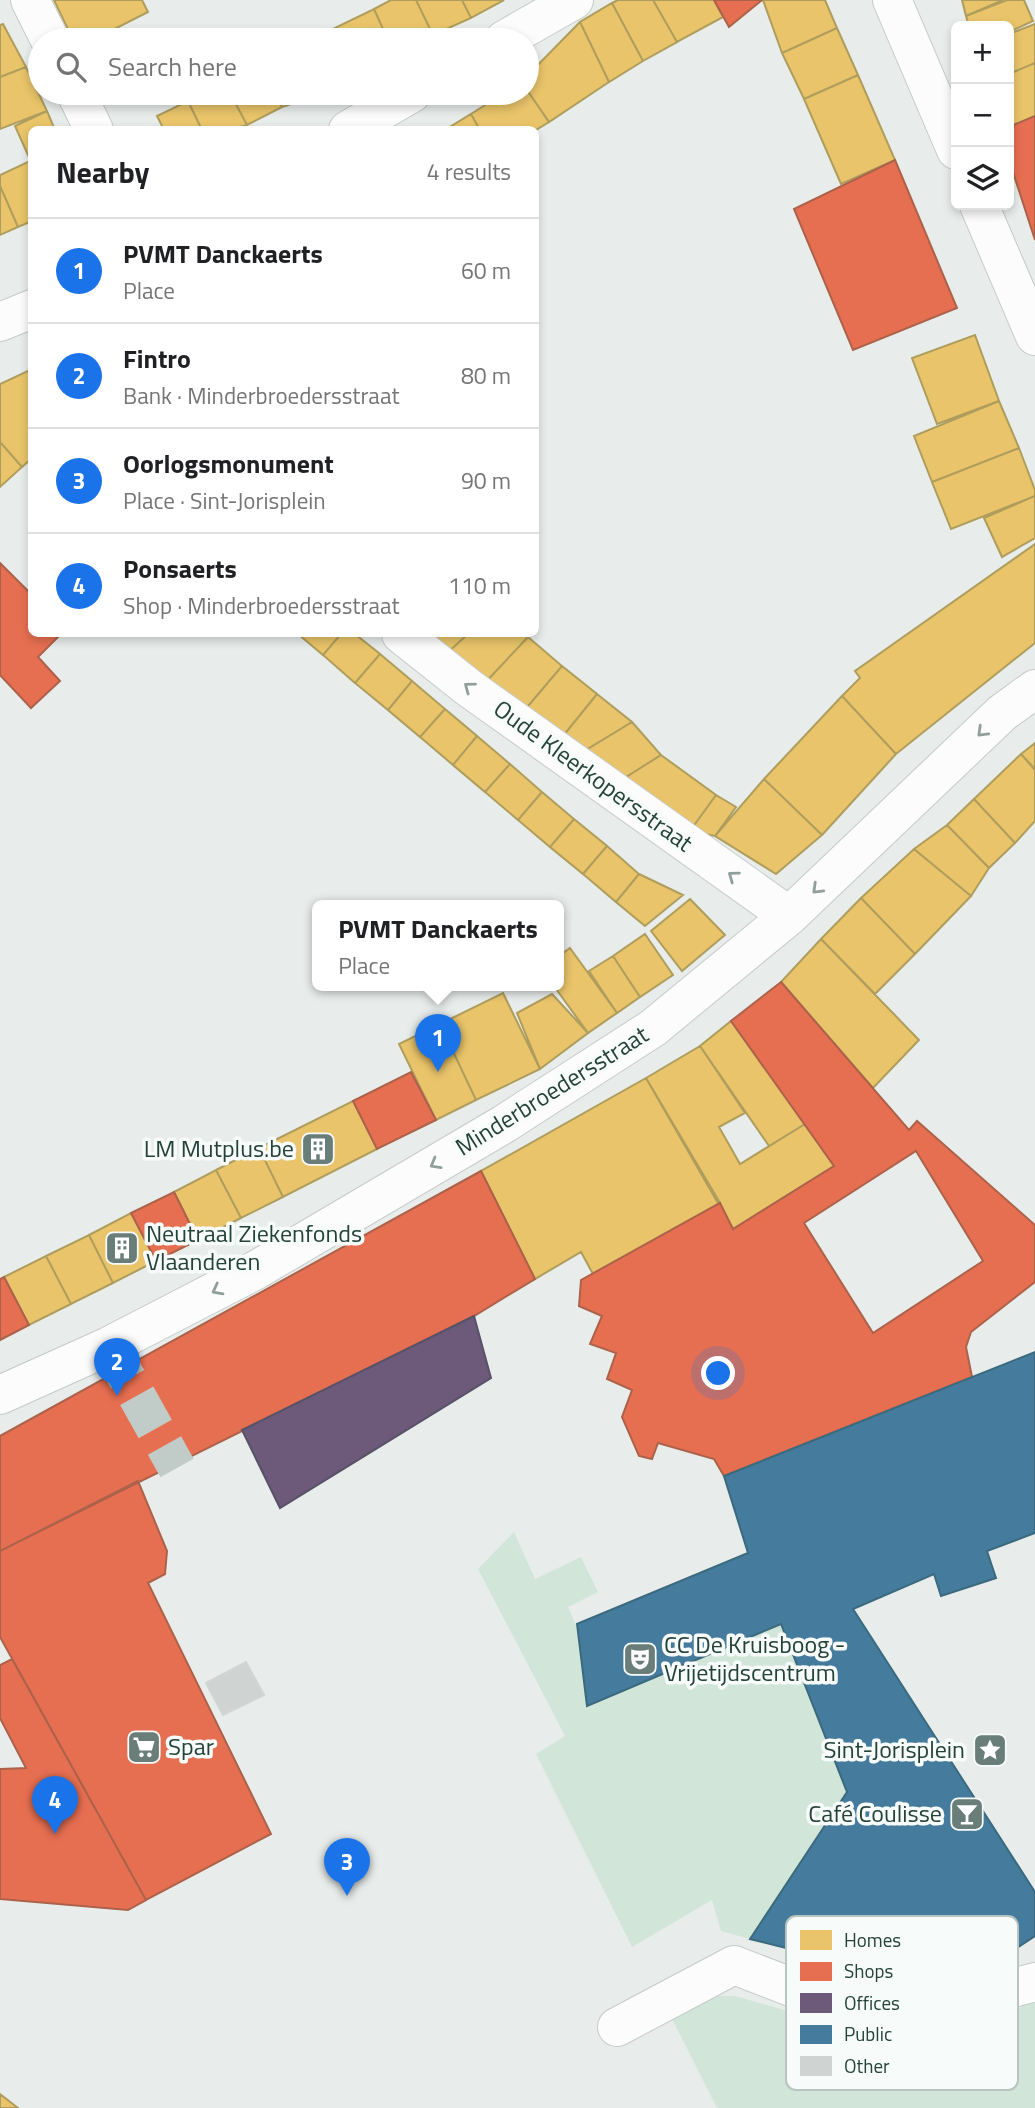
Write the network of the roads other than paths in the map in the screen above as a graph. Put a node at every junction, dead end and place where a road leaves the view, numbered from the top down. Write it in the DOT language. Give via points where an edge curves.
graph roads {
  1 [pos="30,0"];
  2 [pos="573,0"];
  3 [pos="892,0"];
  4 [pos="44,28"];
  5 [pos="524,28"];
  6 [pos="82,105"];
  7 [pos="391,105"];
  8 [pos="92,126"];
  9 [pos="355,126"];
  10 [pos="955,147"];
  11 [pos="981,210"];
  12 [pos="1035,336"];
  13 [pos="405,637"];
  14 [pos="1035,689"];
  15 [pos="789,916"];
  16 [pos="0,1395"];
  17 [pos="1035,1982"];
  18 [pos="786,1985"];
  19 [pos="1018,1987"];
  20 [pos="618,2026"];
  1 -- 4 [label="street"];
  2 -- 5 [label="street"];
  3 -- 10 [label="street"];
  6 -- 8 [label="street"];
  7 -- 9 [label="street"];
  11 -- 12 [label="street"];
  15 -- 13 [label="street, Oude Kleerkopersstraat, one-way" via="469,688"];
  14 -- 15 [label="street, Minderbroedersstraat, one-way" via="1002,713"];
  15 -- 16 [label="street, Minderbroedersstraat, one-way" via="653,1028 504,1124 256,1270 109,1346"];
  17 -- 19 [label="street"];
  18 -- 20 [label="street" via="734,1965"];
}
